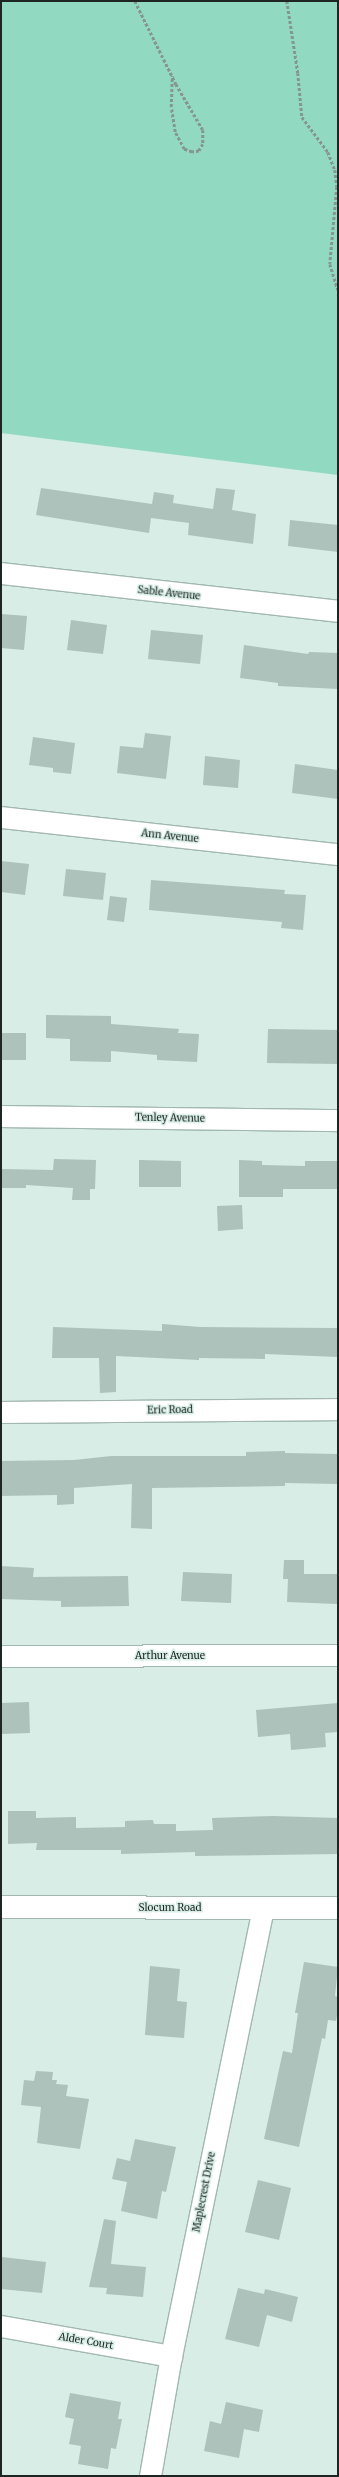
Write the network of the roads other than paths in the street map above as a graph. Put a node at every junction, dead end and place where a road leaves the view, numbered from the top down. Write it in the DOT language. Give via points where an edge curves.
graph roads {
  1 [pos="1,573"];
  2 [pos="338,611"];
  3 [pos="1,817"];
  4 [pos="338,854"];
  5 [pos="1,1116"];
  6 [pos="338,1120"];
  7 [pos="338,1409"];
  8 [pos="1,1412"];
  9 [pos="338,1655"];
  10 [pos="1,1656"];
  11 [pos="1,1907"];
  12 [pos="262,1908"];
  13 [pos="338,1908"];
  14 [pos="1,2326"];
  15 [pos="171,2356"];
  16 [pos="150,2476"];
  1 -- 2 [label="street, Sable Avenue"];
  3 -- 4 [label="street, Ann Avenue"];
  5 -- 6 [label="street, Tenley Avenue"];
  7 -- 8 [label="street, Eric Road"];
  9 -- 10 [label="street, Arthur Avenue"];
  11 -- 12 [label="main road, Slocum Road"];
  12 -- 13 [label="main road, Slocum Road"];
  12 -- 15 [label="street, Maplecrest Drive"];
  14 -- 15 [label="street, Alder Court"];
  15 -- 16 [label="street, Maplecrest Drive"];
}
